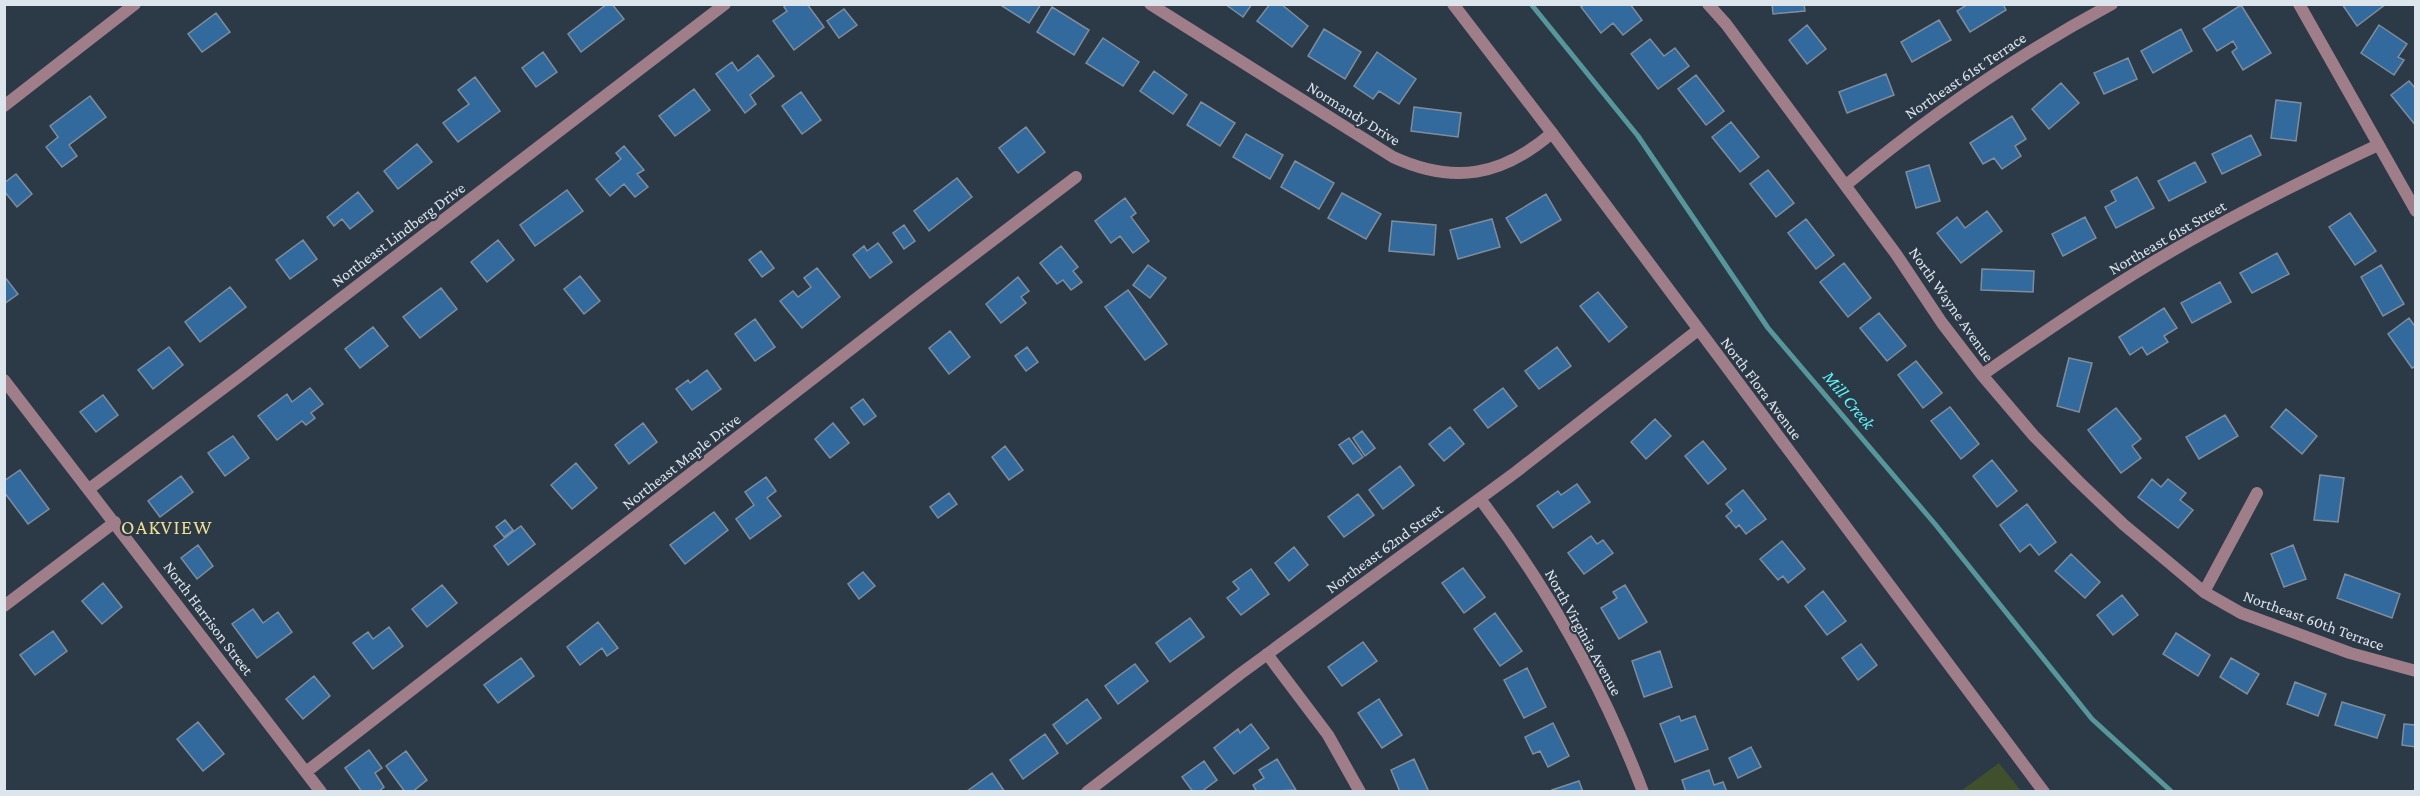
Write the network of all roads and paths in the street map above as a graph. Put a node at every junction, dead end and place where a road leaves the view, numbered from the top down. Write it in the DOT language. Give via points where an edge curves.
graph roads {
  1 [pos="135,4"];
  2 [pos="725,4"];
  3 [pos="1150,4"];
  4 [pos="1453,4"];
  5 [pos="2112,4"];
  6 [pos="2299,4"];
  7 [pos="1713,6"];
  8 [pos="4,106"];
  9 [pos="1552,133"];
  10 [pos="2378,145"];
  11 [pos="1076,177"];
  12 [pos="1846,185"];
  13 [pos="2415,211"];
  14 [pos="1698,330"];
  15 [pos="1982,375"];
  16 [pos="4,380"];
  17 [pos="89,489"];
  18 [pos="2257,493"];
  19 [pos="1480,499"];
  20 [pos="115,522"];
  21 [pos="2204,592"];
  22 [pos="4,606"];
  23 [pos="1267,654"];
  24 [pos="2415,671"];
  25 [pos="306,772"];
  26 [pos="321,792"];
  27 [pos="1087,792"];
  28 [pos="1360,792"];
  29 [pos="1642,792"];
  30 [pos="2044,792"];
  1 -- 8 [label="street"];
  2 -- 17 [label="street, Northeast Lindberg Drive"];
  3 -- 9 [label="street, Normandy Drive" via="1393,157 1414,166 1436,172 1481,172 1513,161"];
  4 -- 9 [label="street, North Flora Avenue"];
  5 -- 12 [label="street, Northeast 61st Terrace" via="1983,80"];
  6 -- 10 [label="street"];
  7 -- 12 [label="street, North Wayne Avenue"];
  9 -- 14 [label="street, North Flora Avenue"];
  10 -- 13 [label="street"];
  10 -- 15 [label="street, Northeast 61st Street" via="2199,236 2061,320"];
  11 -- 25 [label="street, Northeast Maple Drive"];
  12 -- 15 [label="street, North Wayne Avenue"];
  14 -- 19 [label="street, Northeast 62nd Street"];
  14 -- 30 [label="street, North Flora Avenue"];
  15 -- 21 [label="street, North Wayne Avenue" via="2078,481"];
  16 -- 17 [label="street, North Harrison Street"];
  17 -- 20 [label="street, North Harrison Street"];
  18 -- 21 [label="street"];
  19 -- 23 [label="street, Northeast 62nd Street"];
  19 -- 29 [label="street, North Virginia Avenue" via="1529,566 1582,656"];
  20 -- 22 [label="street"];
  20 -- 25 [label="street, North Harrison Street"];
  21 -- 24 [label="street, Northeast 60th Terrace" via="2241,613 2350,653"];
  23 -- 27 [label="street, Northeast 62nd Street"];
  23 -- 28 [label="street" via="1328,735"];
  25 -- 26 [label="street, North Harrison Street"];
}
